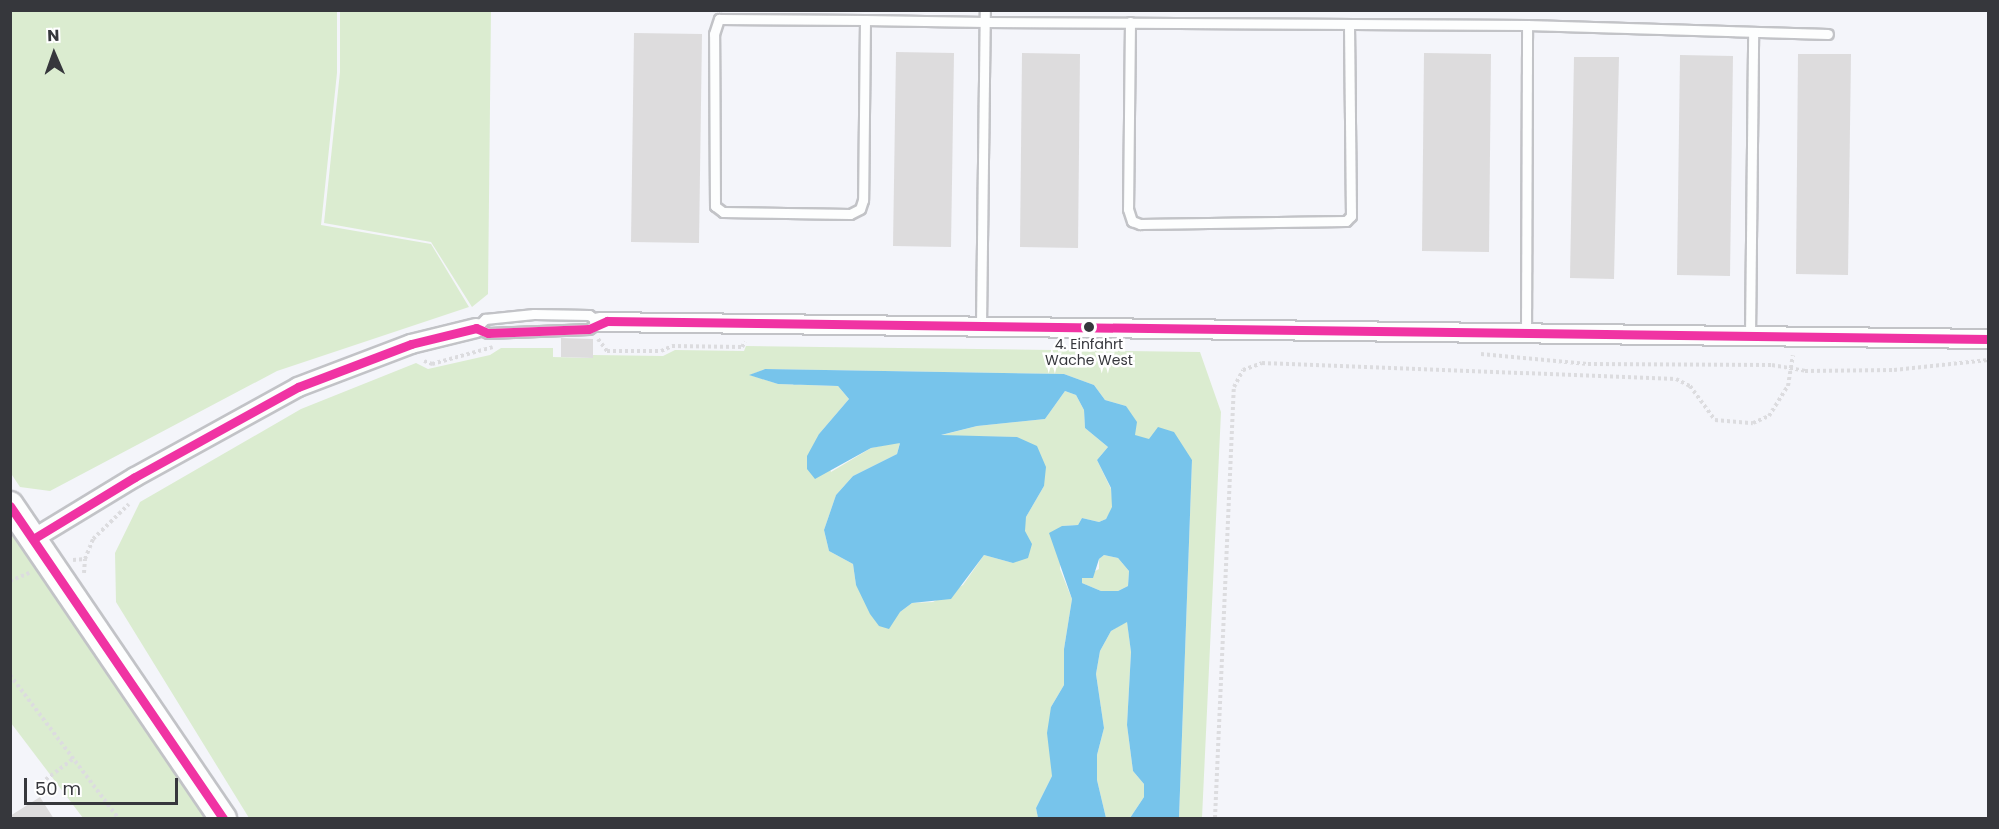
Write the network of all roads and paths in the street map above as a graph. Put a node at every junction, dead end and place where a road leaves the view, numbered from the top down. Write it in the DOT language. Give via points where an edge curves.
graph roads {
  1 [pos="985,10"];
  2 [pos="865,20"];
  3 [pos="985,22"];
  4 [pos="1130,22"];
  5 [pos="1349,24"];
  6 [pos="1527,25"];
  7 [pos="1753,32"];
  8 [pos="1828,34"];
  9 [pos="981,325"];
  10 [pos="476,328"];
  11 [pos="597,329"];
  12 [pos="1526,333"];
  13 [pos="1750,336"];
  14 [pos="1793,337"];
  15 [pos="1989,339"];
  16 [pos="756,342"];
  17 [pos="498,344"];
  18 [pos="1473,353"];
  19 [pos="417,358"];
  20 [pos="1989,360"];
  21 [pos="1793,370"];
  22 [pos="133,500"];
  23 [pos="10,505"];
  24 [pos="33,539"];
  25 [pos="50,564"];
  26 [pos="10,581"];
  27 [pos="10,675"];
  28 [pos="73,759"];
  29 [pos="41,783"];
  30 [pos="118,819"];
  31 [pos="223,819"];
  32 [pos="1215,819"];
  1 -- 3 [label="lane"];
  2 -- 2 [label="lane" via="860,209 850,214 723,212 715,206 714,34 719,19"];
  2 -- 3 [label="lane"];
  3 -- 4 [label="lane"];
  3 -- 9 [label="lane"];
  4 -- 5 [label="lane"];
  4 -- 5 [label="lane" via="1128,209 1132,221 1140,224 1346,221 1351,216"];
  5 -- 6 [label="lane"];
  6 -- 7 [label="lane"];
  6 -- 12 [label="lane"];
  7 -- 8 [label="lane"];
  7 -- 13 [label="lane"];
  9 -- 11 [label="street"];
  9 -- 12 [label="street"];
  10 -- 11 [label="lane" via="488,333"];
  10 -- 11 [label="lane" via="485,320 534,314 589,315"];
  10 -- 24 [label="street" via="411,344 298,387 135,477"];
  11 -- 16 [label="path" via="607,351 661,351 672,346 742,347 744,342"];
  12 -- 13 [label="street"];
  13 -- 14 [label="street"];
  14 -- 15 [label="street"];
  14 -- 21 [label="path"];
  17 -- 19 [label="path" via="487,352 432,364"];
  18 -- 21 [label="path" via="1588,364 1772,365"];
  20 -- 21 [label="path" via="1894,370"];
  21 -- 32 [label="path" via="1769,416 1753,423 1715,420 1690,386 1676,379 1262,363 1242,370 1233,387"];
  22 -- 25 [label="path" via="93,539 85,559"];
  23 -- 24 [label="main road"];
  24 -- 25 [label="main road"];
  25 -- 26 [label="path"];
  25 -- 31 [label="main road"];
  27 -- 28 [label="path"];
  28 -- 29 [label="path"];
  28 -- 30 [label="path"];
}
